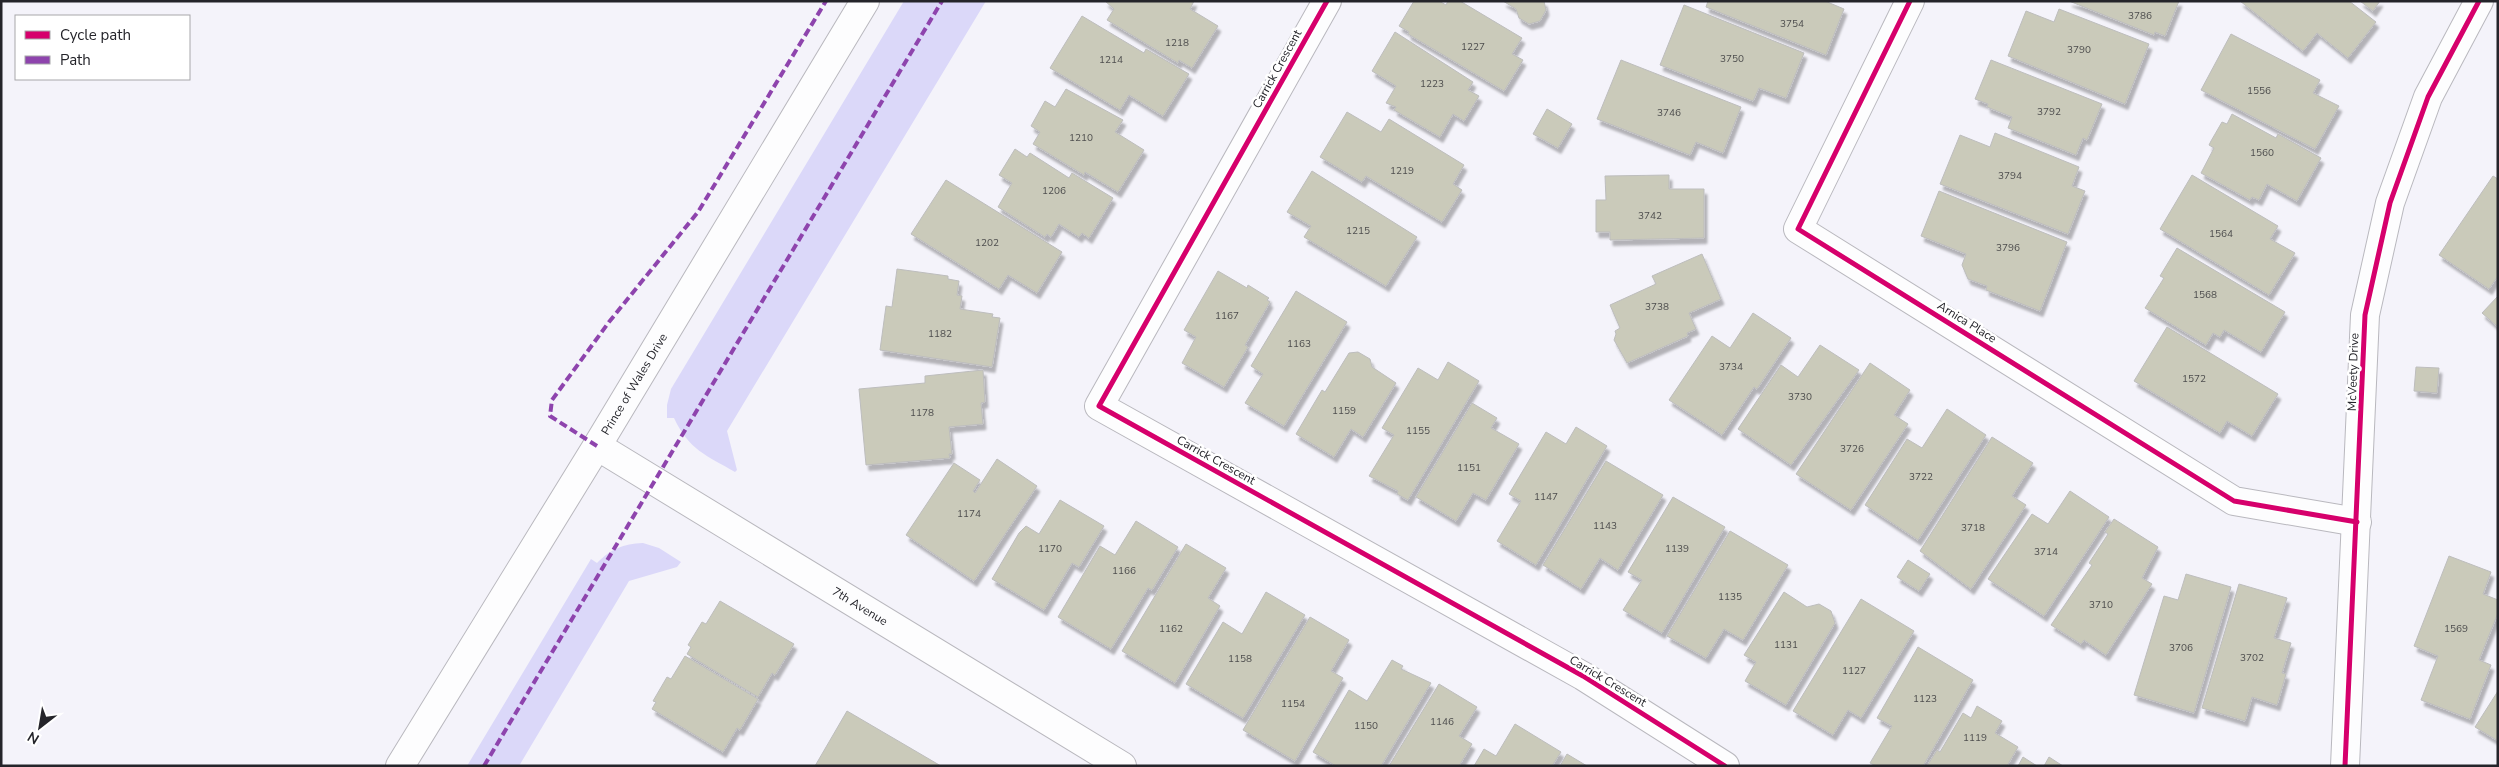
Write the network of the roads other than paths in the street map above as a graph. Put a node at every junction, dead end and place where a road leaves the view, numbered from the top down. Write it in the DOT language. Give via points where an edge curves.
graph roads {
  1 [pos="865,1"];
  2 [pos="1327,1"];
  3 [pos="1910,1"];
  4 [pos="2479,1"];
  5 [pos="2491,1"];
  6 [pos="2498,6"];
  7 [pos="597,446"];
  8 [pos="2357,522"];
  9 [pos="400,766"];
  10 [pos="1122,766"];
  11 [pos="1725,766"];
  12 [pos="2345,766"];
  1 -- 7 [label="street, Prince of Wales Drive"];
  2 -- 11 [label="street, Carrick Crescent" via="1099,406 1583,676"];
  3 -- 8 [label="street, Arnica Place" via="1798,229 2234,501"];
  4 -- 8 [label="street, McVeety Drive" via="2428,97 2390,203 2365,315"];
  5 -- 6 [label="street"];
  7 -- 9 [label="street, Prince of Wales Drive"];
  7 -- 10 [label="street, 7th Avenue"];
  8 -- 12 [label="street, McVeety Drive"];
}
